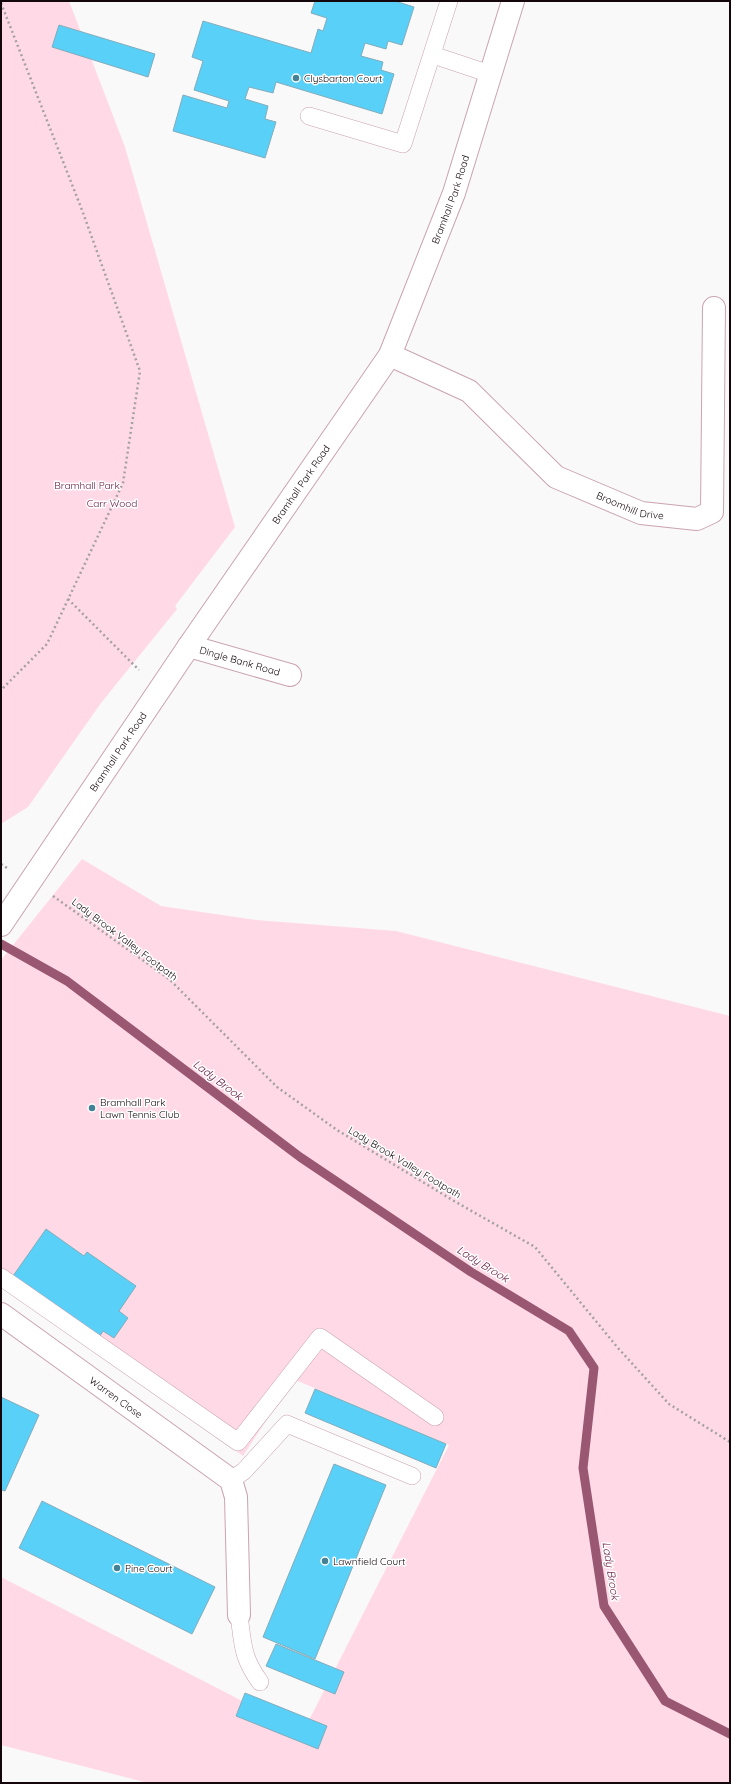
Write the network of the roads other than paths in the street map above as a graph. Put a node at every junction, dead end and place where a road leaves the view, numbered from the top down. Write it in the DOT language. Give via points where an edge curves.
graph roads {
  1 [pos="449,1"];
  2 [pos="512,1"];
  3 [pos="433,55"];
  4 [pos="490,74"];
  5 [pos="309,116"];
  6 [pos="714,308"];
  7 [pos="390,355"];
  8 [pos="190,646"];
  9 [pos="290,675"];
  10 [pos="1,925"];
  11 [pos="1,1277"];
  12 [pos="1,1314"];
  13 [pos="435,1417"];
  14 [pos="412,1476"];
  15 [pos="231,1480"];
  16 [pos="239,1615"];
  17 [pos="260,1682"];
  1 -- 3 [label="lane"];
  2 -- 4 [label="street, Bramhall Park Road"];
  3 -- 4 [label="lane"];
  3 -- 5 [label="lane" via="403,144"];
  4 -- 7 [label="street, Bramhall Park Road" via="454,194"];
  6 -- 7 [label="street, Broomhill Drive" via="712,512 698,519 640,513 556,477 469,391"];
  7 -- 8 [label="street, Bramhall Park Road"];
  8 -- 9 [label="street, Dingle Bank Road"];
  8 -- 10 [label="street, Bramhall Park Road"];
  11 -- 13 [label="lane" via="238,1442 320,1337"];
  12 -- 15 [label="street, Warren Close"];
  14 -- 15 [label="lane" via="287,1424 244,1471"];
  15 -- 16 [label="street" via="236,1497"];
  16 -- 17 [label="lane" via="244,1653 249,1667"];
}
